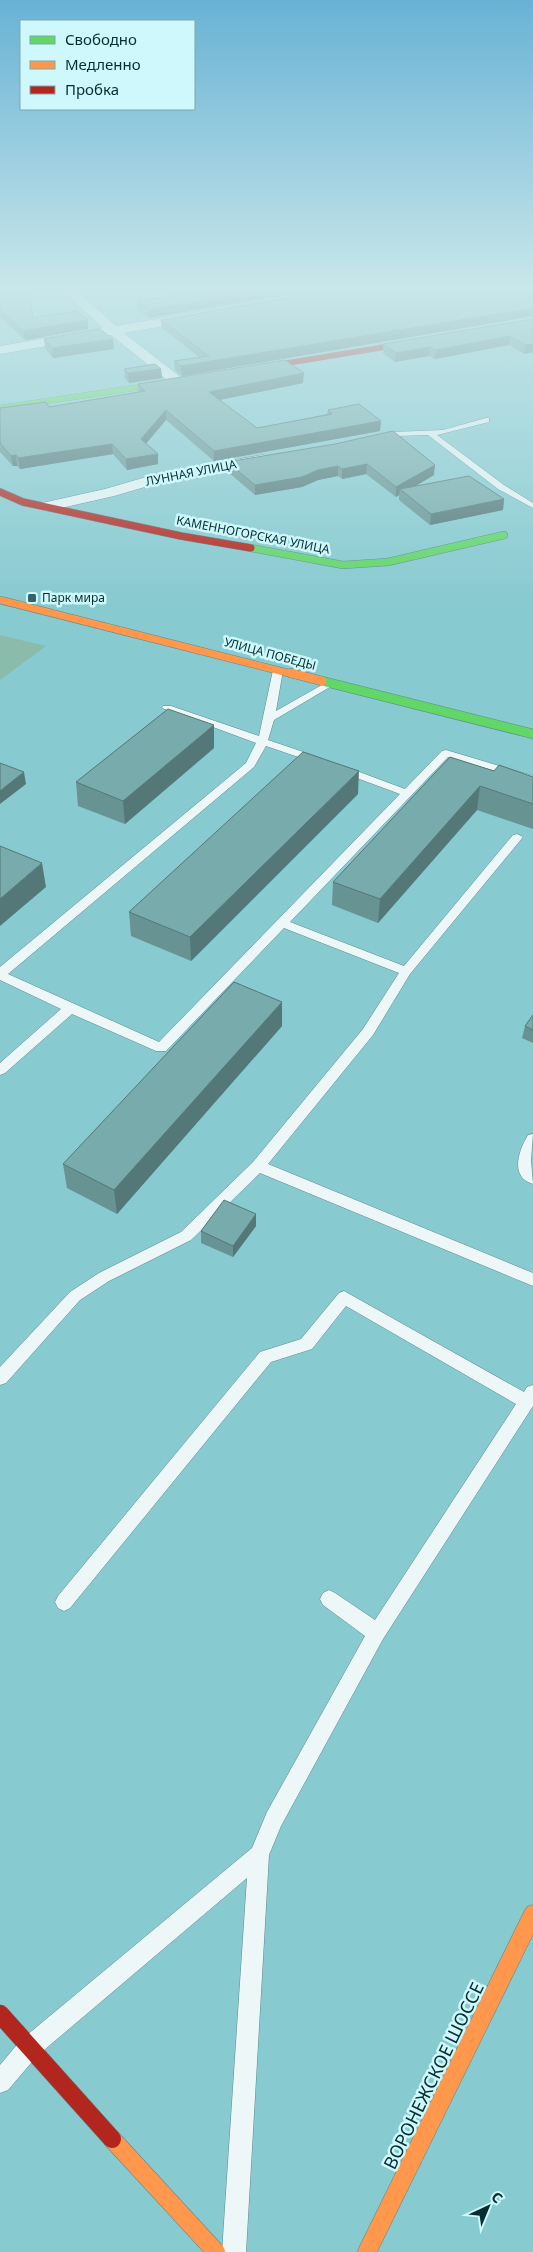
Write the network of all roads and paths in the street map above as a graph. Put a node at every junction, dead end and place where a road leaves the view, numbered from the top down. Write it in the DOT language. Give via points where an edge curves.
graph roads {
  1 [pos="115,391"];
  2 [pos="0,408"];
  3 [pos="486,420"];
  4 [pos="430,433"];
  5 [pos="395,434"];
  6 [pos="377,438"];
  7 [pos="276,458"];
  8 [pos="0,492"];
  9 [pos="48,506"];
  10 [pos="533,506"];
  11 [pos="504,535"];
  12 [pos="0,600"];
  13 [pos="278,670"];
  14 [pos="330,684"];
  15 [pos="167,708"];
  16 [pos="270,718"];
  17 [pos="533,734"];
  18 [pos="262,740"];
  19 [pos="533,779"];
  20 [pos="407,793"];
  21 [pos="517,837"];
  22 [pos="282,923"];
  23 [pos="406,971"];
  24 [pos="0,974"];
  25 [pos="70,1008"];
  26 [pos="0,1070"];
  27 [pos="533,1139"];
  28 [pos="258,1166"];
  29 [pos="533,1179"];
  30 [pos="533,1280"];
  31 [pos="0,1378"];
  32 [pos="530,1397"];
  33 [pos="329,1599"];
  34 [pos="64,1602"];
  35 [pos="377,1633"];
  36 [pos="259,1855"];
  37 [pos="533,1914"];
  38 [pos="0,2014"];
  39 [pos="29,2048"];
  40 [pos="0,2082"];
  41 [pos="216,2252"];
  42 [pos="234,2252"];
  43 [pos="367,2252"];
  1 -- 2 [label="street"];
  3 -- 4 [label="lane"];
  4 -- 5 [label="lane"];
  4 -- 10 [label="lane" via="501,487"];
  5 -- 6 [label="street"];
  7 -- 9 [label="street, ЛУННАЯ УЛИЦА" via="160,478"];
  8 -- 9 [label="street, КАМЕННОГОРСКАЯ УЛИЦА" via="18,501"];
  9 -- 11 [label="street, КАМЕННОГОРСКАЯ УЛИЦА" via="181,536 343,566 388,562"];
  12 -- 13 [label="street, УЛИЦА ПОБЕДЫ"];
  13 -- 14 [label="street, УЛИЦА ПОБЕДЫ"];
  13 -- 16 [label="lane"];
  14 -- 16 [label="lane"];
  14 -- 17 [label="street, УЛИЦА ПОБЕДЫ"];
  15 -- 18 [label="lane"];
  16 -- 18 [label="lane"];
  18 -- 20 [label="lane"];
  18 -- 24 [label="lane" via="250,765"];
  19 -- 20 [label="lane" via="446,754"];
  20 -- 22 [label="lane"];
  21 -- 23 [label="lane"];
  22 -- 23 [label="lane"];
  22 -- 25 [label="lane" via="161,1048"];
  23 -- 28 [label="lane" via="368,1032"];
  24 -- 25 [label="lane"];
  25 -- 26 [label="lane"];
  27 -- 29 [label="lane" via="523,1161 527,1174"];
  28 -- 30 [label="lane"];
  28 -- 31 [label="lane" via="186,1236 104,1277 74,1296"];
  32 -- 34 [label="lane" via="344,1297 306,1344 266,1357"];
  32 -- 35 [label="lane"];
  33 -- 35 [label="lane"];
  35 -- 36 [label="lane" via="274,1819"];
  36 -- 39 [label="lane"];
  36 -- 42 [label="lane"];
  37 -- 43 [label="street, ВОРОНЕЖСКОЕ ШОССЕ"];
  38 -- 39 [label="street"];
  39 -- 40 [label="lane"];
  39 -- 41 [label="street"];
}
